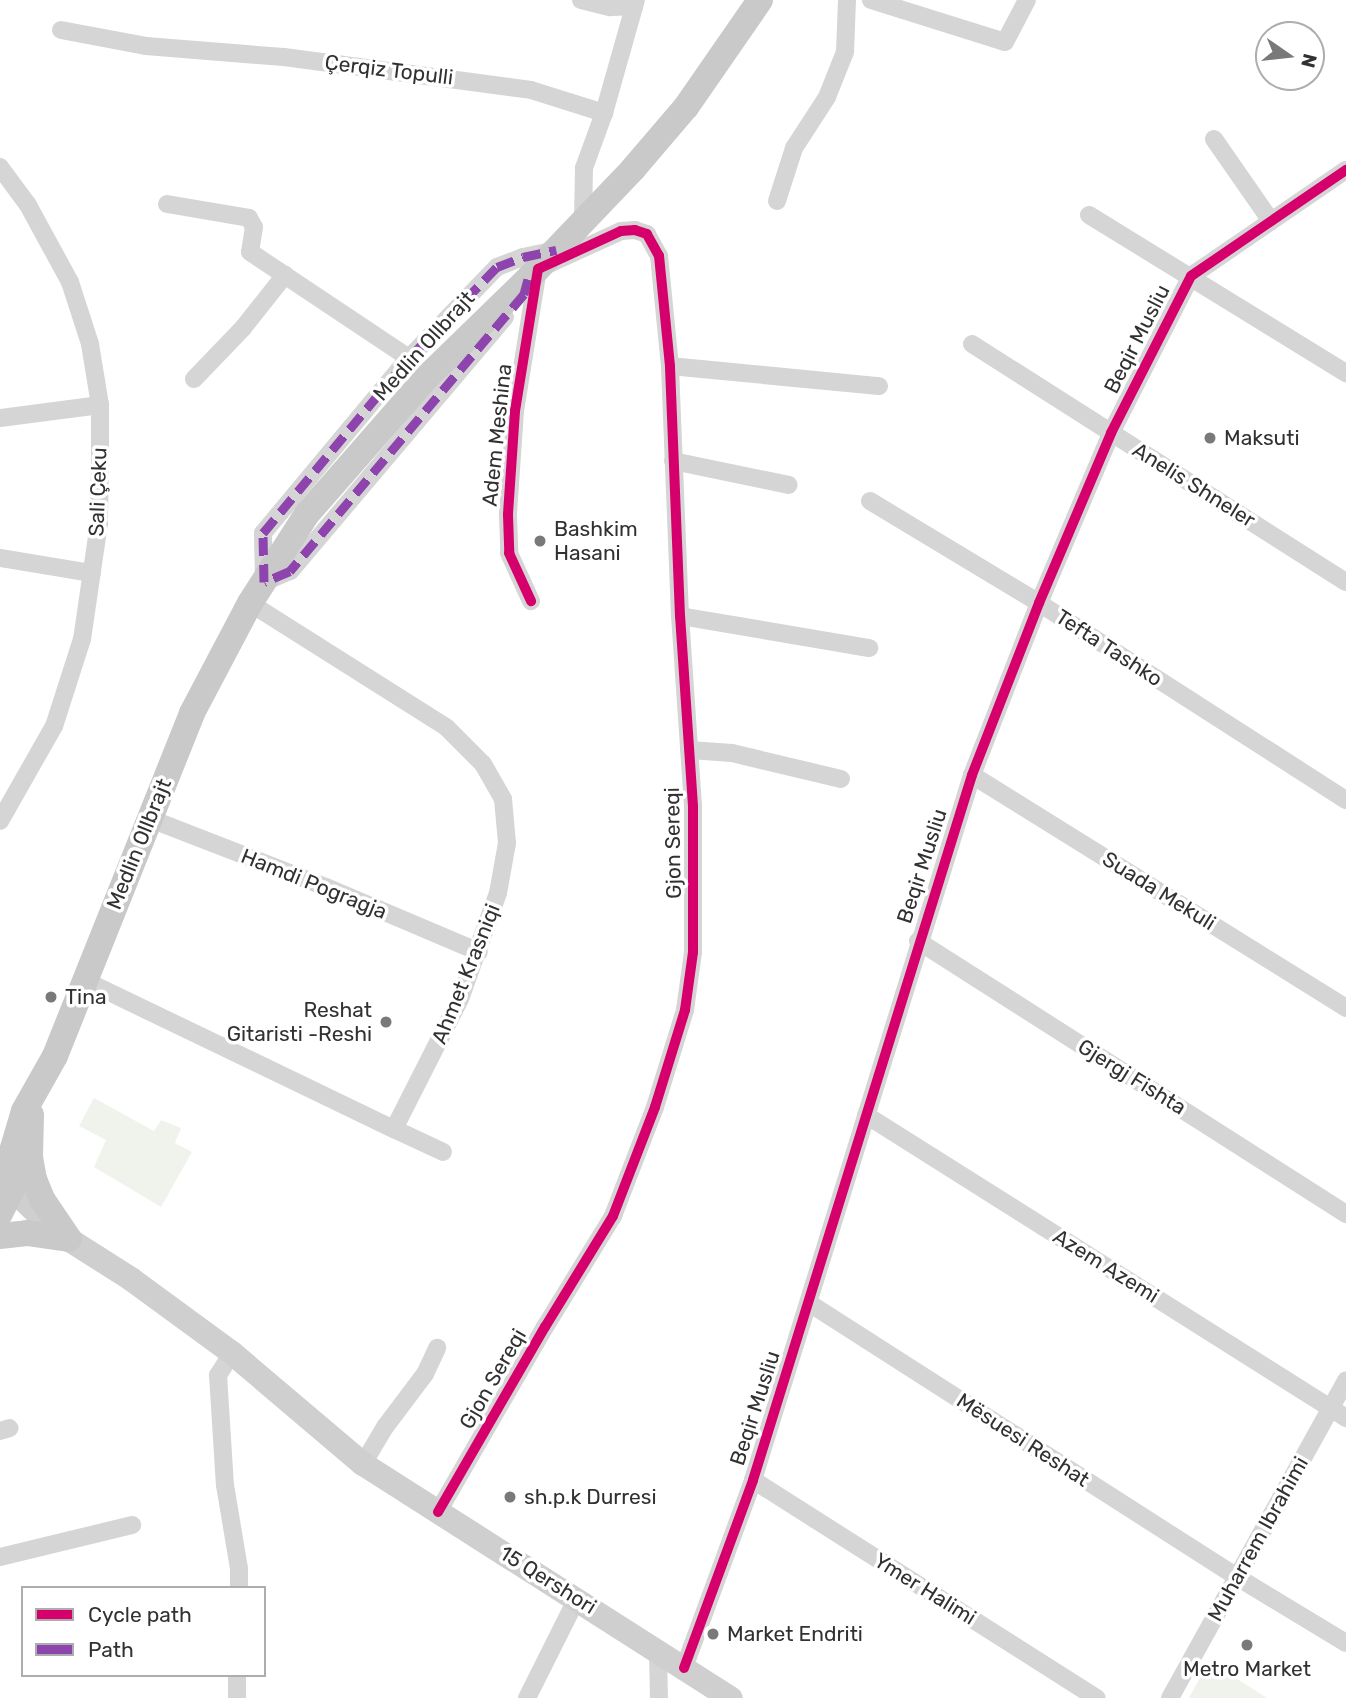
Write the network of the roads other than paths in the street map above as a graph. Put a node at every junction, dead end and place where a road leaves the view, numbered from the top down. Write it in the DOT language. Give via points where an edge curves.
graph roads {
  1 [pos="581,0"];
  2 [pos="760,0"];
  3 [pos="847,0"];
  4 [pos="871,0"];
  5 [pos="1027,0"];
  6 [pos="635,3"];
  7 [pos="61,30"];
  8 [pos="604,113"];
  9 [pos="1214,139"];
  10 [pos="0,167"];
  11 [pos="1346,170"];
  12 [pos="777,201"];
  13 [pos="167,204"];
  14 [pos="1089,215"];
  15 [pos="583,221"];
  16 [pos="1271,221"];
  17 [pos="540,266"];
  18 [pos="285,275"];
  19 [pos="1191,276"];
  20 [pos="972,344"];
  21 [pos="409,358"];
  22 [pos="670,366"];
  23 [pos="1346,373"];
  24 [pos="194,379"];
  25 [pos="879,386"];
  26 [pos="100,405"];
  27 [pos="0,418"];
  28 [pos="1111,433"];
  29 [pos="673,461"];
  30 [pos="789,485"];
  31 [pos="870,501"];
  32 [pos="0,558"];
  33 [pos="92,573"];
  34 [pos="1346,582"];
  35 [pos="257,593"];
  36 [pos="531,601"];
  37 [pos="1039,603"];
  38 [pos="680,616"];
  39 [pos="869,648"];
  40 [pos="689,750"];
  41 [pos="972,775"];
  42 [pos="841,779"];
  43 [pos="1346,800"];
  44 [pos="148,818"];
  45 [pos="0,821"];
  46 [pos="918,941"];
  47 [pos="479,952"];
  48 [pos="86,981"];
  49 [pos="1346,1008"];
  50 [pos="28,1105"];
  51 [pos="866,1115"];
  52 [pos="394,1129"];
  53 [pos="0,1131"];
  54 [pos="443,1152"];
  55 [pos="6,1172"];
  56 [pos="0,1214"];
  57 [pos="1346,1214"];
  58 [pos="0,1236"];
  59 [pos="63,1236"];
  60 [pos="809,1303"];
  61 [pos="437,1348"];
  62 [pos="232,1353"];
  63 [pos="1346,1381"];
  64 [pos="1338,1413"];
  65 [pos="363,1464"];
  66 [pos="753,1480"];
  67 [pos="438,1512"];
  68 [pos="132,1525"];
  69 [pos="0,1557"];
  70 [pos="1237,1577"];
  71 [pos="239,1586"];
  72 [pos="577,1598"];
  73 [pos="1346,1643"];
  74 [pos="658,1652"];
  75 [pos="684,1668"];
  76 [pos="237,1677"];
  77 [pos="237,1698"];
  78 [pos="527,1698"];
  79 [pos="659,1698"];
  80 [pos="731,1698"];
  81 [pos="1097,1698"];
  82 [pos="1170,1698"];
  1 -- 6 [label="street" via="610,7"];
  2 -- 15 [label="main road, Medlin Ollbrajt" via="686,107"];
  3 -- 12 [label="street" via="845,52 827,97 794,148"];
  4 -- 5 [label="street" via="1005,42"];
  6 -- 8 [label="street"];
  7 -- 8 [label="street, Çerqiz Topulli" via="146,46 284,57 531,90"];
  8 -- 15 [label="street" via="584,168"];
  9 -- 16 [label="street"];
  10 -- 26 [label="street, Sali Çeku" via="29,205 70,282 90,344"];
  11 -- 16 [label="street, Beqir Musliu"];
  13 -- 18 [label="street" via="249,218 254,227 250,252"];
  14 -- 19 [label="street"];
  15 -- 17 [label="main road, Medlin Ollbrajt"];
  16 -- 19 [label="street, Beqir Musliu"];
  17 -- 21 [label="street, Medlin Ollbrajt" via="523,257 497,267"];
  17 -- 22 [label="street, Gjon Sereqi" via="621,231 647,234 659,256"];
  17 -- 35 [label="main road, Medlin Ollbrajt" via="397,410 307,514"];
  17 -- 36 [label="street, Adem Meshina" via="515,411 508,514 509,553"];
  18 -- 21 [label="street"];
  18 -- 24 [label="street"];
  19 -- 23 [label="street"];
  19 -- 28 [label="street, Beqir Musliu"];
  20 -- 28 [label="street, Anelis Shneler"];
  21 -- 35 [label="street, Medlin Ollbrajt" via="263,533"];
  22 -- 25 [label="street"];
  22 -- 29 [label="street, Gjon Sereqi"];
  26 -- 27 [label="street"];
  26 -- 33 [label="street, Sali Çeku" via="99,511"];
  28 -- 34 [label="street, Anelis Shneler"];
  28 -- 37 [label="street, Beqir Musliu"];
  29 -- 30 [label="street"];
  29 -- 38 [label="street, Gjon Sereqi"];
  31 -- 37 [label="street, Tefta Tashko"];
  32 -- 33 [label="street"];
  33 -- 45 [label="street, Sali Çeku" via="82,639 54,726"];
  35 -- 44 [label="main road, Medlin Ollbrajt" via="192,713"];
  35 -- 47 [label="street, Ahmet Krasniqi" via="446,727 483,764 503,799 507,843 498,893"];
  37 -- 41 [label="street, Beqir Musliu"];
  37 -- 43 [label="street, Tefta Tashko"];
  38 -- 39 [label="street"];
  38 -- 40 [label="street, Gjon Sereqi"];
  40 -- 42 [label="street" via="745,756"];
  40 -- 67 [label="street, Gjon Sereqi" via="693,952 685,1010 655,1107 613,1216"];
  41 -- 46 [label="street, Beqir Musliu"];
  41 -- 49 [label="street, Suada Mekuli"];
  44 -- 47 [label="street, Hamdi Pogragja"];
  44 -- 48 [label="main road, Medlin Ollbrajt"];
  46 -- 51 [label="street, Beqir Musliu"];
  46 -- 57 [label="street, Gjergj Fishta"];
  47 -- 52 [label="street, Ahmet Krasniqi"];
  48 -- 50 [label="main road, Medlin Ollbrajt" via="55,1056"];
  48 -- 52 [label="street"];
  50 -- 53 [label="main road, Medlin Ollbrajt"];
  50 -- 55 [label="main road, Medlin Ollbrajt"];
  50 -- 59 [label="main road" via="34,1179"];
  51 -- 60 [label="street, Beqir Musliu"];
  51 -- 64 [label="street, Azem Azemi"];
  52 -- 54 [label="street"];
  55 -- 56 [label="main road, Medlin Ollbrajt"];
  55 -- 59 [label="street, 15 Qershori"];
  56 -- 59 [label="street, 15 Qershori"];
  58 -- 59 [label="main road"];
  59 -- 62 [label="street, 15 Qershori"];
  60 -- 66 [label="street, Beqir Musliu"];
  60 -- 70 [label="street, Mësuesi Reshat"];
  61 -- 65 [label="street" via="425,1374"];
  62 -- 65 [label="street, 15 Qershori"];
  62 -- 71 [label="street" via="218,1375 225,1485"];
  63 -- 64 [label="street, Muharrem Ibrahimi"];
  64 -- 70 [label="street, Muharrem Ibrahimi"];
  65 -- 67 [label="street, 15 Qershori"];
  66 -- 75 [label="street, Beqir Musliu"];
  66 -- 81 [label="street, Ymer Halimi"];
  67 -- 72 [label="street, 15 Qershori"];
  68 -- 69 [label="street"];
  70 -- 73 [label="street, Mësuesi Reshat"];
  70 -- 82 [label="street, Muharrem Ibrahimi"];
  72 -- 74 [label="street, 15 Qershori"];
  72 -- 78 [label="street"];
  74 -- 75 [label="street, 15 Qershori"];
  74 -- 79 [label="street"];
  75 -- 80 [label="street, 15 Qershori"];
  76 -- 77 [label="street"];
}
